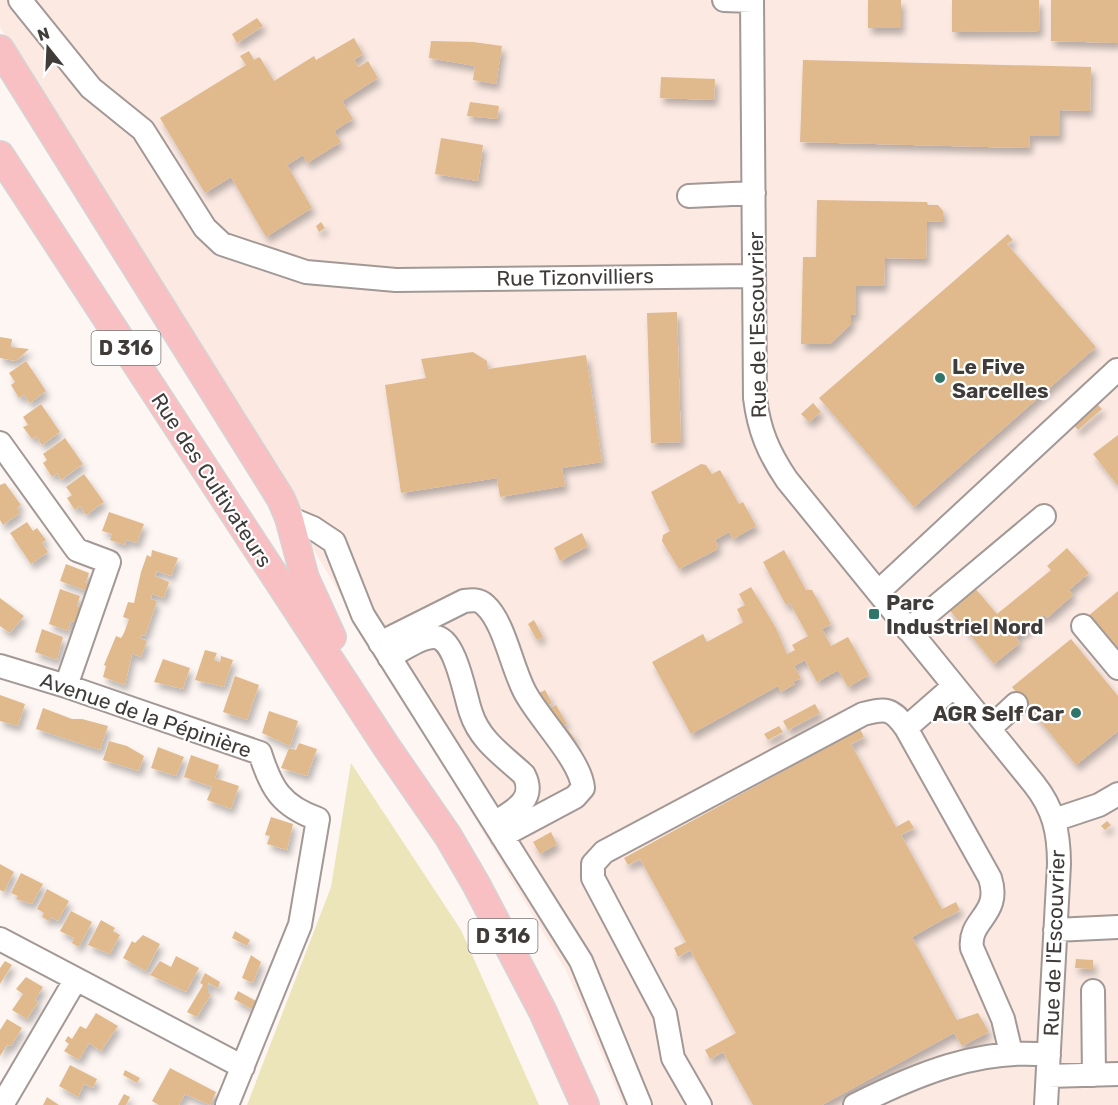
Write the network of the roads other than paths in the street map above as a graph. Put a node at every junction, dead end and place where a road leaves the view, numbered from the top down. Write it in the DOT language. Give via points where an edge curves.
graph roads {
  1 [pos="20,0"];
  2 [pos="724,0"];
  3 [pos="752,0"];
  4 [pos="0,49"];
  5 [pos="0,155"];
  6 [pos="0,178"];
  7 [pos="754,193"];
  8 [pos="689,196"];
  9 [pos="754,276"];
  10 [pos="1117,370"];
  11 [pos="0,443"];
  12 [pos="1044,516"];
  13 [pos="289,518"];
  14 [pos="252,542"];
  15 [pos="878,592"];
  16 [pos="1083,626"];
  17 [pos="908,630"];
  18 [pos="385,650"];
  19 [pos="0,666"];
  20 [pos="1118,668"];
  21 [pos="66,686"];
  22 [pos="954,686"];
  23 [pos="1016,704"];
  24 [pos="906,728"];
  25 [pos="989,729"];
  26 [pos="386,746"];
  27 [pos="405,776"];
  28 [pos="1118,794"];
  29 [pos="1054,820"];
  30 [pos="498,830"];
  31 [pos="1118,927"];
  32 [pos="1055,930"];
  33 [pos="0,939"];
  34 [pos="76,979"];
  35 [pos="1094,991"];
  36 [pos="1011,1053"];
  37 [pos="1048,1066"];
  38 [pos="243,1067"];
  39 [pos="1118,1074"];
  40 [pos="1094,1075"];
  41 [pos="2,1105"];
  42 [pos="227,1105"];
  43 [pos="567,1105"];
  44 [pos="585,1105"];
  45 [pos="640,1105"];
  46 [pos="700,1105"];
  47 [pos="855,1105"];
  48 [pos="1046,1105"];
  1 -- 9 [label="street, Rue Tizonvilliers" via="91,88 143,130 205,228 222,244 306,272 396,279"];
  2 -- 3 [label="street"];
  3 -- 7 [label="street, Rue de l'Escouvrier"];
  4 -- 13 [label="main road"];
  5 -- 14 [label="main road, Rue des Cultivateurs / D 316"];
  6 -- 14 [label="main road"];
  7 -- 8 [label="street"];
  7 -- 9 [label="street, Rue de l'Escouvrier"];
  9 -- 15 [label="street, Rue de l'Escouvrier" via="755,398 764,442 787,480"];
  10 -- 15 [label="street"];
  11 -- 21 [label="street" via="77,550 109,562"];
  12 -- 17 [label="street"];
  13 -- 18 [label="street" via="334,542 363,615"];
  13 -- 26 [label="main road" via="313,600"];
  14 -- 26 [label="main road, Rue des Cultivateurs / D 316"];
  15 -- 17 [label="street, Rue de l'Escouvrier"];
  16 -- 20 [label="street"];
  17 -- 22 [label="street, Rue de l'Escouvrier"];
  18 -- 30 [label="street"];
  18 -- 30 [label="street" via="435,637 443,639 451,650 471,715 495,750 528,782 522,806"];
  18 -- 30 [label="street" via="464,601 476,600 495,619 525,693 556,741 577,764 583,788 574,797"];
  19 -- 21 [label="street, Avenue de la Pépinière"];
  21 -- 38 [label="street, Avenue de la Pépinière" via="260,753 269,781 282,800 318,819 300,925"];
  22 -- 24 [label="street"];
  22 -- 25 [label="street, Rue de l'Escouvrier"];
  23 -- 25 [label="street"];
  24 -- 36 [label="street" via="990,878 993,902 970,937 1004,1019"];
  24 -- 46 [label="street" via="897,715 883,709 863,714 604,852 593,864 593,878 665,1014 672,1059"];
  25 -- 29 [label="street, Rue de l'Escouvrier" via="1045,798"];
  26 -- 27 [label="main road, Rue des Cultivateurs / D 316"];
  27 -- 43 [label="main road, Rue des Cultivateurs / D 316" via="434,841 515,992"];
  27 -- 44 [label="main road, Rue des Cultivateurs / D 316" via="476,884 543,1012"];
  28 -- 29 [label="street"];
  29 -- 32 [label="street, Rue de l'Escouvrier" via="1059,854"];
  30 -- 45 [label="street" via="581,961"];
  31 -- 32 [label="street"];
  32 -- 37 [label="street, Rue de l'Escouvrier"];
  33 -- 34 [label="street"];
  34 -- 38 [label="street"];
  34 -- 41 [label="street"];
  35 -- 40 [label="street"];
  36 -- 37 [label="street"];
  36 -- 47 [label="street" via="975,1057 890,1087"];
  37 -- 40 [label="street"];
  37 -- 48 [label="street, Rue de l'Escouvrier"];
  38 -- 42 [label="street, Avenue de la Pépinière"];
  39 -- 40 [label="street"];
}
